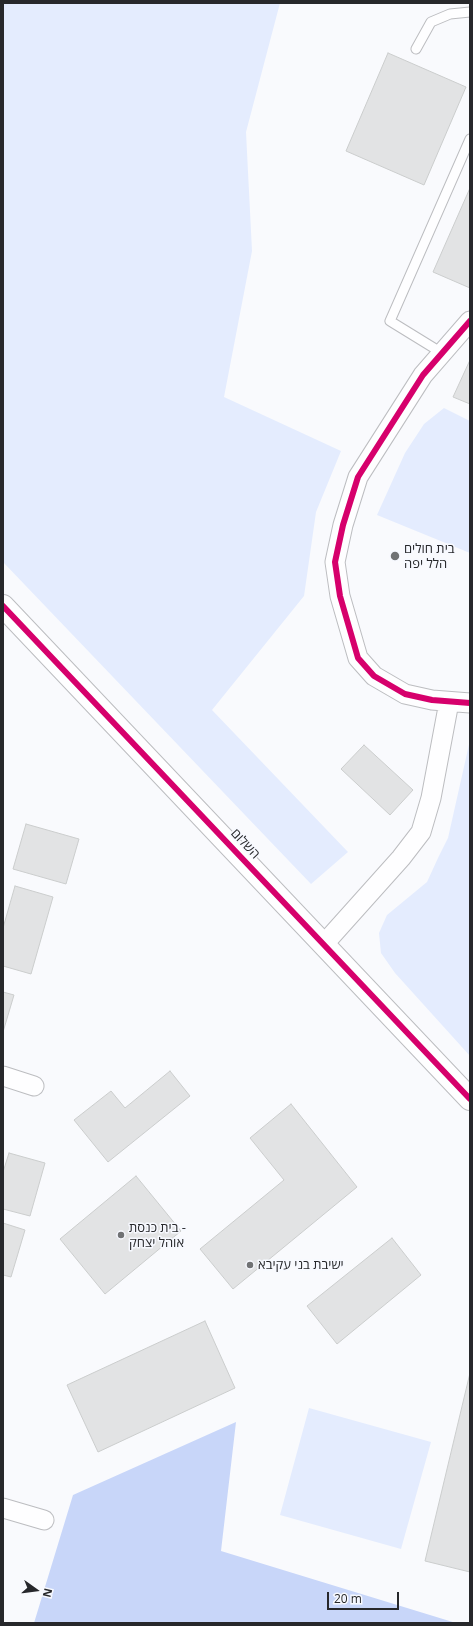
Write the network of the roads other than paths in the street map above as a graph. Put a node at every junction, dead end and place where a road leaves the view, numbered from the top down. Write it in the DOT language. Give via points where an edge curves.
graph roads {
  1 [pos="470,12"];
  2 [pos="416,49"];
  3 [pos="470,140"];
  4 [pos="470,321"];
  5 [pos="442,353"];
  6 [pos="3,606"];
  7 [pos="449,702"];
  8 [pos="470,703"];
  9 [pos="324,944"];
  10 [pos="3,1076"];
  11 [pos="34,1086"];
  12 [pos="470,1099"];
  13 [pos="3,1508"];
  14 [pos="44,1520"];
  1 -- 2 [label="lane" via="450,14 430,22"];
  3 -- 5 [label="lane" via="390,321"];
  4 -- 5 [label="street"];
  5 -- 7 [label="street" via="423,375 358,477 335,562 342,603 358,658 374,676 405,694"];
  6 -- 9 [label="street, השלום"];
  7 -- 8 [label="street"];
  7 -- 9 [label="street" via="431,798 421,832 402,858"];
  9 -- 12 [label="street, השלום"];
  10 -- 11 [label="street"];
  13 -- 14 [label="street"];
}
